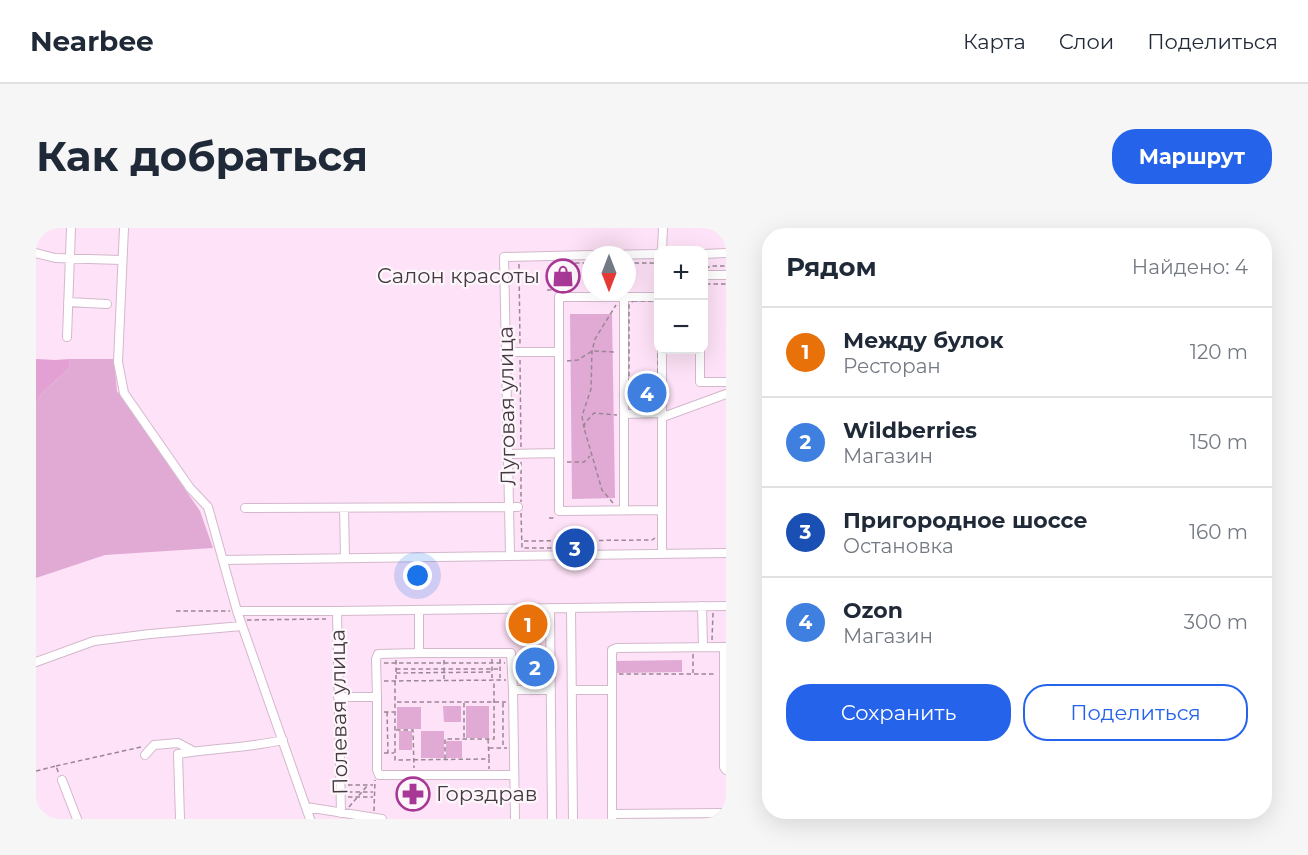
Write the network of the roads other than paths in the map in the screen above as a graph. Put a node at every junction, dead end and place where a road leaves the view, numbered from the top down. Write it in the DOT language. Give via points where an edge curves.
graph roads {
  1 [pos="71,228"];
  2 [pos="124,228"];
  3 [pos="663,228"];
  4 [pos="662,246"];
  5 [pos="36,253"];
  6 [pos="726,253"];
  7 [pos="636,254"];
  8 [pos="654,254"];
  9 [pos="708,254"];
  10 [pos="582,255"];
  11 [pos="70,259"];
  12 [pos="122,260"];
  13 [pos="708,275"];
  14 [pos="726,275"];
  15 [pos="654,294"];
  16 [pos="636,296"];
  17 [pos="582,297"];
  18 [pos="624,300"];
  19 [pos="68,302"];
  20 [pos="107,304"];
  21 [pos="67,337"];
  22 [pos="506,352"];
  23 [pos="559,352"];
  24 [pos="662,354"];
  25 [pos="703,354"];
  26 [pos="726,382"];
  27 [pos="726,394"];
  28 [pos="624,414"];
  29 [pos="663,415"];
  30 [pos="559,453"];
  31 [pos="508,454"];
  32 [pos="509,507"];
  33 [pos="518,507"];
  34 [pos="245,508"];
  35 [pos="344,508"];
  36 [pos="620,510"];
  37 [pos="662,510"];
  38 [pos="662,553"];
  39 [pos="726,553"];
  40 [pos="510,555"];
  41 [pos="345,557"];
  42 [pos="224,560"];
  43 [pos="702,606"];
  44 [pos="726,606"];
  45 [pos="550,608"];
  46 [pos="571,608"];
  47 [pos="419,610"];
  48 [pos="237,611"];
  49 [pos="337,615"];
  50 [pos="241,623"];
  51 [pos="725,646"];
  52 [pos="703,647"];
  53 [pos="419,653"];
  54 [pos="36,662"];
  55 [pos="513,690"];
  56 [pos="551,690"];
  57 [pos="572,690"];
  58 [pos="611,690"];
  59 [pos="338,697"];
  60 [pos="376,697"];
  61 [pos="283,740"];
  62 [pos="193,752"];
  63 [pos="145,755"];
  64 [pos="726,770"];
  65 [pos="514,775"];
  66 [pos="62,780"];
  67 [pos="306,807"];
  68 [pos="341,813"];
  69 [pos="725,815"];
  70 [pos="612,817"];
  71 [pos="76,819"];
  72 [pos="180,819"];
  73 [pos="310,819"];
  74 [pos="382,819"];
  75 [pos="514,819"];
  76 [pos="552,819"];
  77 [pos="573,819"];
  1 -- 11 [label="street"];
  2 -- 12 [label="street"];
  3 -- 4 [label="street"];
  5 -- 11 [label="street"];
  6 -- 9 [label="street"];
  7 -- 8 [label="street"];
  10 -- 22 [label="street, Луговая улица" via="504,256"];
  11 -- 12 [label="street"];
  11 -- 19 [label="street"];
  12 -- 42 [label="street" via="118,362 124,393 190,488 208,507"];
  13 -- 14 [label="street"];
  15 -- 16 [label="street"];
  17 -- 23 [label="street" via="559,297"];
  18 -- 28 [label="street"];
  19 -- 20 [label="street"];
  19 -- 21 [label="street"];
  22 -- 23 [label="street"];
  22 -- 31 [label="street, Луговая улица"];
  23 -- 30 [label="street"];
  24 -- 29 [label="street"];
  25 -- 26 [label="street" via="700,382"];
  27 -- 29 [label="street"];
  28 -- 29 [label="street"];
  28 -- 36 [label="street"];
  29 -- 37 [label="street"];
  30 -- 31 [label="street"];
  30 -- 36 [label="street" via="559,511"];
  31 -- 32 [label="street, Луговая улица"];
  32 -- 33 [label="street"];
  32 -- 35 [label="street"];
  32 -- 40 [label="street, Луговая улица"];
  34 -- 35 [label="street"];
  35 -- 41 [label="street"];
  36 -- 37 [label="street"];
  37 -- 38 [label="street"];
  38 -- 39 [label="street"];
  38 -- 40 [label="street"];
  40 -- 41 [label="street"];
  41 -- 42 [label="street"];
  42 -- 48 [label="street"];
  43 -- 44 [label="street"];
  43 -- 46 [label="street"];
  43 -- 52 [label="street"];
  45 -- 46 [label="street"];
  45 -- 47 [label="street"];
  45 -- 56 [label="street"];
  46 -- 57 [label="street"];
  47 -- 49 [label="street"];
  47 -- 53 [label="street"];
  48 -- 49 [label="street"];
  48 -- 50 [label="street"];
  49 -- 59 [label="street, Полевая улица"];
  50 -- 54 [label="street" via="94,641"];
  50 -- 61 [label="street"];
  51 -- 52 [label="street"];
  51 -- 64 [label="street"];
  52 -- 58 [label="street" via="612,650"];
  53 -- 55 [label="street" via="511,654"];
  53 -- 60 [label="street" via="378,654"];
  55 -- 56 [label="street"];
  55 -- 65 [label="street"];
  56 -- 76 [label="street"];
  57 -- 58 [label="street"];
  57 -- 77 [label="street"];
  58 -- 70 [label="street"];
  59 -- 60 [label="street"];
  59 -- 68 [label="street, Полевая улица"];
  60 -- 65 [label="street" via="379,775"];
  61 -- 62 [label="street"];
  61 -- 67 [label="street"];
  62 -- 63 [label="street" via="178,743 154,744"];
  62 -- 72 [label="street" via="178,754"];
  65 -- 75 [label="street"];
  66 -- 71 [label="street"];
  67 -- 68 [label="street"];
  67 -- 73 [label="street"];
  68 -- 74 [label="street"];
  69 -- 70 [label="street"];
}
